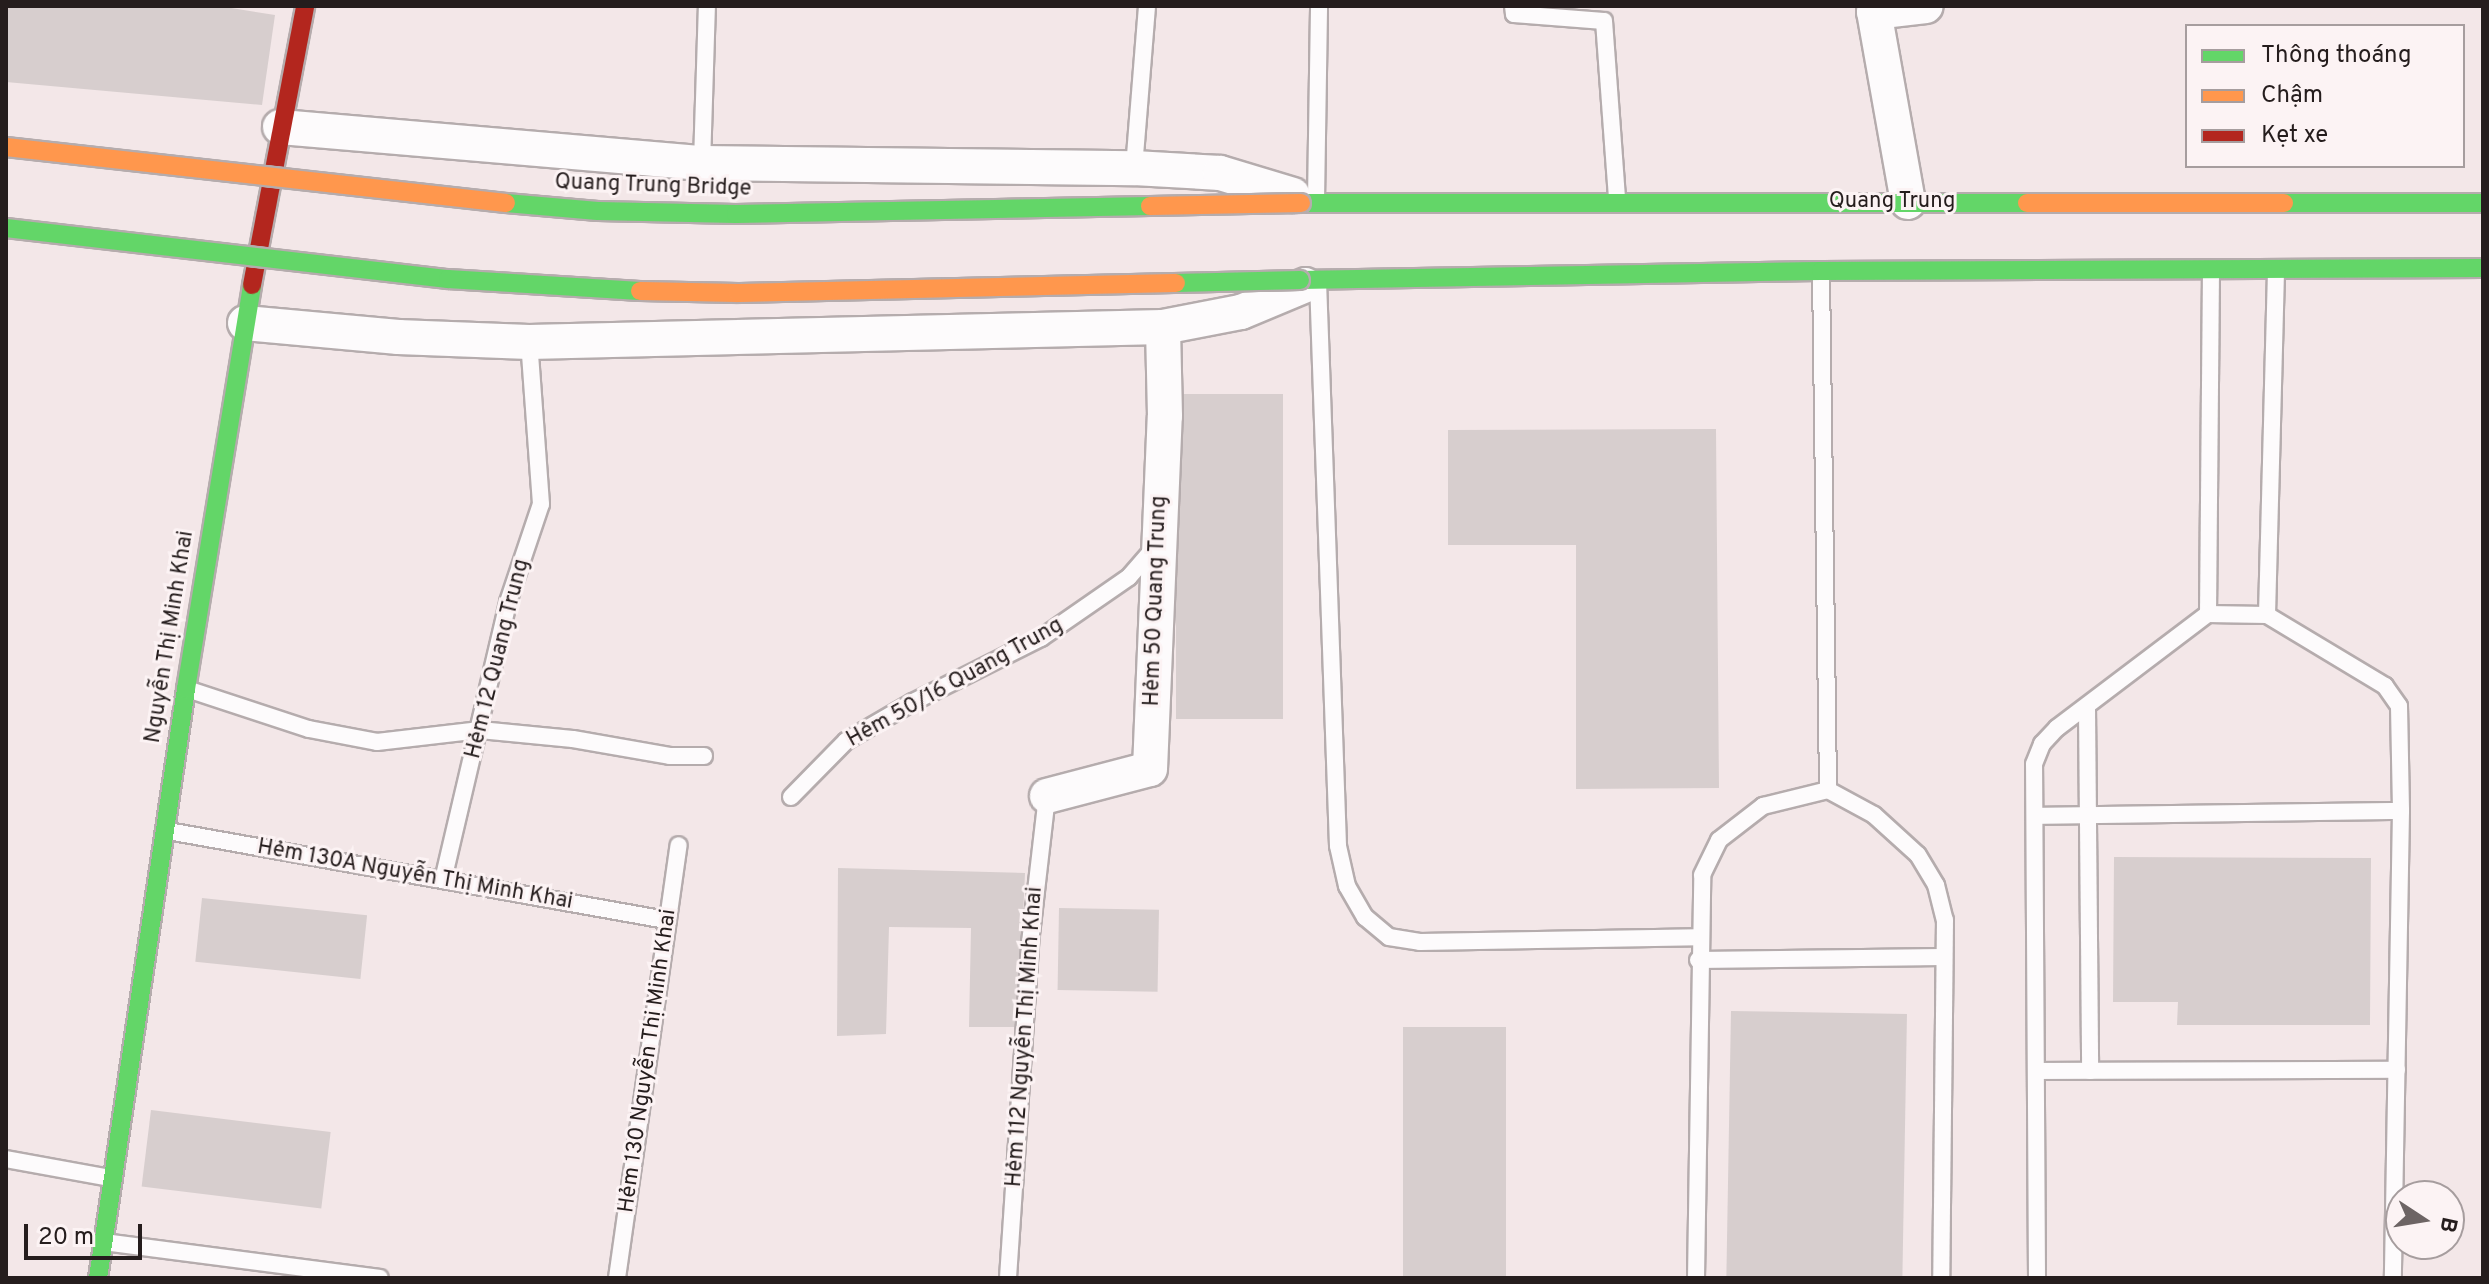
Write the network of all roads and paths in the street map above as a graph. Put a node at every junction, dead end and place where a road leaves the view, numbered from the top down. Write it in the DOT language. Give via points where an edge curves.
graph roads {
  1 [pos="305,6"];
  2 [pos="707,6"];
  3 [pos="1147,6"];
  4 [pos="1319,6"];
  5 [pos="1513,6"];
  6 [pos="1926,6"];
  7 [pos="280,127"];
  8 [pos="6,147"];
  9 [pos="702,163"];
  10 [pos="1134,168"];
  11 [pos="1617,201"];
  12 [pos="1908,202"];
  13 [pos="1309,203"];
  14 [pos="2483,203"];
  15 [pos="6,228"];
  16 [pos="2211,268"];
  17 [pos="2276,268"];
  18 [pos="2483,268"];
  19 [pos="1821,271"];
  20 [pos="1309,280"];
  21 [pos="245,323"];
  22 [pos="1163,327"];
  23 [pos="529,342"];
  24 [pos="1158,543"];
  25 [pos="2208,614"];
  26 [pos="2267,615"];
  27 [pos="186,689"];
  28 [pos="2087,708"];
  29 [pos="480,730"];
  30 [pos="704,756"];
  31 [pos="1828,790"];
  32 [pos="1047,796"];
  33 [pos="791,797"];
  34 [pos="2401,811"];
  35 [pos="2088,815"];
  36 [pos="2035,816"];
  37 [pos="164,831"];
  38 [pos="679,845"];
  39 [pos="443,880"];
  40 [pos="666,920"];
  41 [pos="1698,937"];
  42 [pos="1944,957"];
  43 [pos="1698,960"];
  44 [pos="2397,1070"];
  45 [pos="2036,1071"];
  46 [pos="2090,1071"];
  47 [pos="6,1159"];
  48 [pos="113,1178"];
  49 [pos="103,1242"];
  50 [pos="98,1278"];
  51 [pos="380,1278"];
  52 [pos="617,1278"];
  53 [pos="1008,1278"];
  54 [pos="1696,1278"];
  55 [pos="1941,1278"];
  56 [pos="2037,1278"];
  57 [pos="2393,1278"];
  1 -- 7 [label="main road, Nguyễn Thị Minh Khai"];
  2 -- 9 [label="lane"];
  3 -- 10 [label="lane"];
  4 -- 13 [label="lane"];
  5 -- 11 [label="lane" via="1514,14 1604,21"];
  6 -- 12 [label="street" via="1874,12"];
  7 -- 9 [label="street"];
  7 -- 21 [label="main road, Nguyễn Thị Minh Khai"];
  8 -- 13 [label="main road, Quang Trung Bridge, bridge" via="598,211 736,214"];
  9 -- 10 [label="street"];
  10 -- 13 [label="street" via="1220,173"];
  11 -- 12 [label="main road, Quang Trung"];
  11 -- 13 [label="main road, Quang Trung"];
  12 -- 14 [label="main road, Quang Trung"];
  15 -- 20 [label="main road, bridge" via="448,279 593,290 738,293"];
  16 -- 17 [label="main road"];
  16 -- 19 [label="main road"];
  16 -- 25 [label="lane"];
  17 -- 18 [label="main road"];
  17 -- 26 [label="lane"];
  19 -- 20 [label="main road"];
  19 -- 31 [label="lane"];
  20 -- 22 [label="street" via="1241,312"];
  20 -- 41 [label="lane" via="1338,846 1347,886 1365,917 1389,937 1420,942"];
  21 -- 23 [label="street"];
  21 -- 27 [label="main road, Nguyễn Thị Minh Khai"];
  22 -- 23 [label="street"];
  22 -- 24 [label="street, Hẻm 50 Quang Trung" via="1165,416"];
  23 -- 29 [label="lane, Hẻm 12 Quang Trung" via="541,504 508,602"];
  24 -- 32 [label="street, Hẻm 50 Quang Trung" via="1150,769"];
  24 -- 33 [label="lane, Hẻm 50/16 Quang Trung" via="1129,577 1041,638 846,741"];
  25 -- 26 [label="lane"];
  25 -- 28 [label="lane"];
  26 -- 34 [label="lane" via="2385,686 2399,706"];
  27 -- 29 [label="lane" via="309,729 377,742"];
  27 -- 37 [label="main road, Nguyễn Thị Minh Khai"];
  28 -- 35 [label="lane"];
  28 -- 36 [label="lane" via="2042,744 2034,764"];
  29 -- 30 [label="lane"];
  29 -- 39 [label="lane, Hẻm 12 Quang Trung"];
  31 -- 41 [label="lane" via="1763,806 1719,840 1702,875"];
  31 -- 42 [label="lane" via="1874,815 1918,855 1936,885 1945,920"];
  32 -- 53 [label="lane, Hẻm 112 Nguyễn Thị Minh Khai" via="1030,943"];
  34 -- 35 [label="lane"];
  34 -- 44 [label="lane"];
  35 -- 36 [label="lane"];
  35 -- 46 [label="lane"];
  36 -- 45 [label="lane"];
  37 -- 39 [label="lane, Hẻm 130A Nguyễn Thị Minh Khai"];
  37 -- 48 [label="main road, Nguyễn Thị Minh Khai"];
  38 -- 40 [label="lane, Hẻm 130 Nguyễn Thị Minh Khai"];
  39 -- 40 [label="lane, Hẻm 130A Nguyễn Thị Minh Khai"];
  40 -- 52 [label="lane, Hẻm 130 Nguyễn Thị Minh Khai"];
  41 -- 43 [label="lane"];
  42 -- 43 [label="lane"];
  42 -- 55 [label="lane"];
  43 -- 54 [label="lane"];
  44 -- 46 [label="lane"];
  44 -- 57 [label="lane"];
  45 -- 46 [label="lane"];
  45 -- 56 [label="lane"];
  47 -- 48 [label="lane"];
  48 -- 49 [label="main road, Nguyễn Thị Minh Khai"];
  49 -- 50 [label="main road, Nguyễn Thị Minh Khai"];
  49 -- 51 [label="lane"];
}
